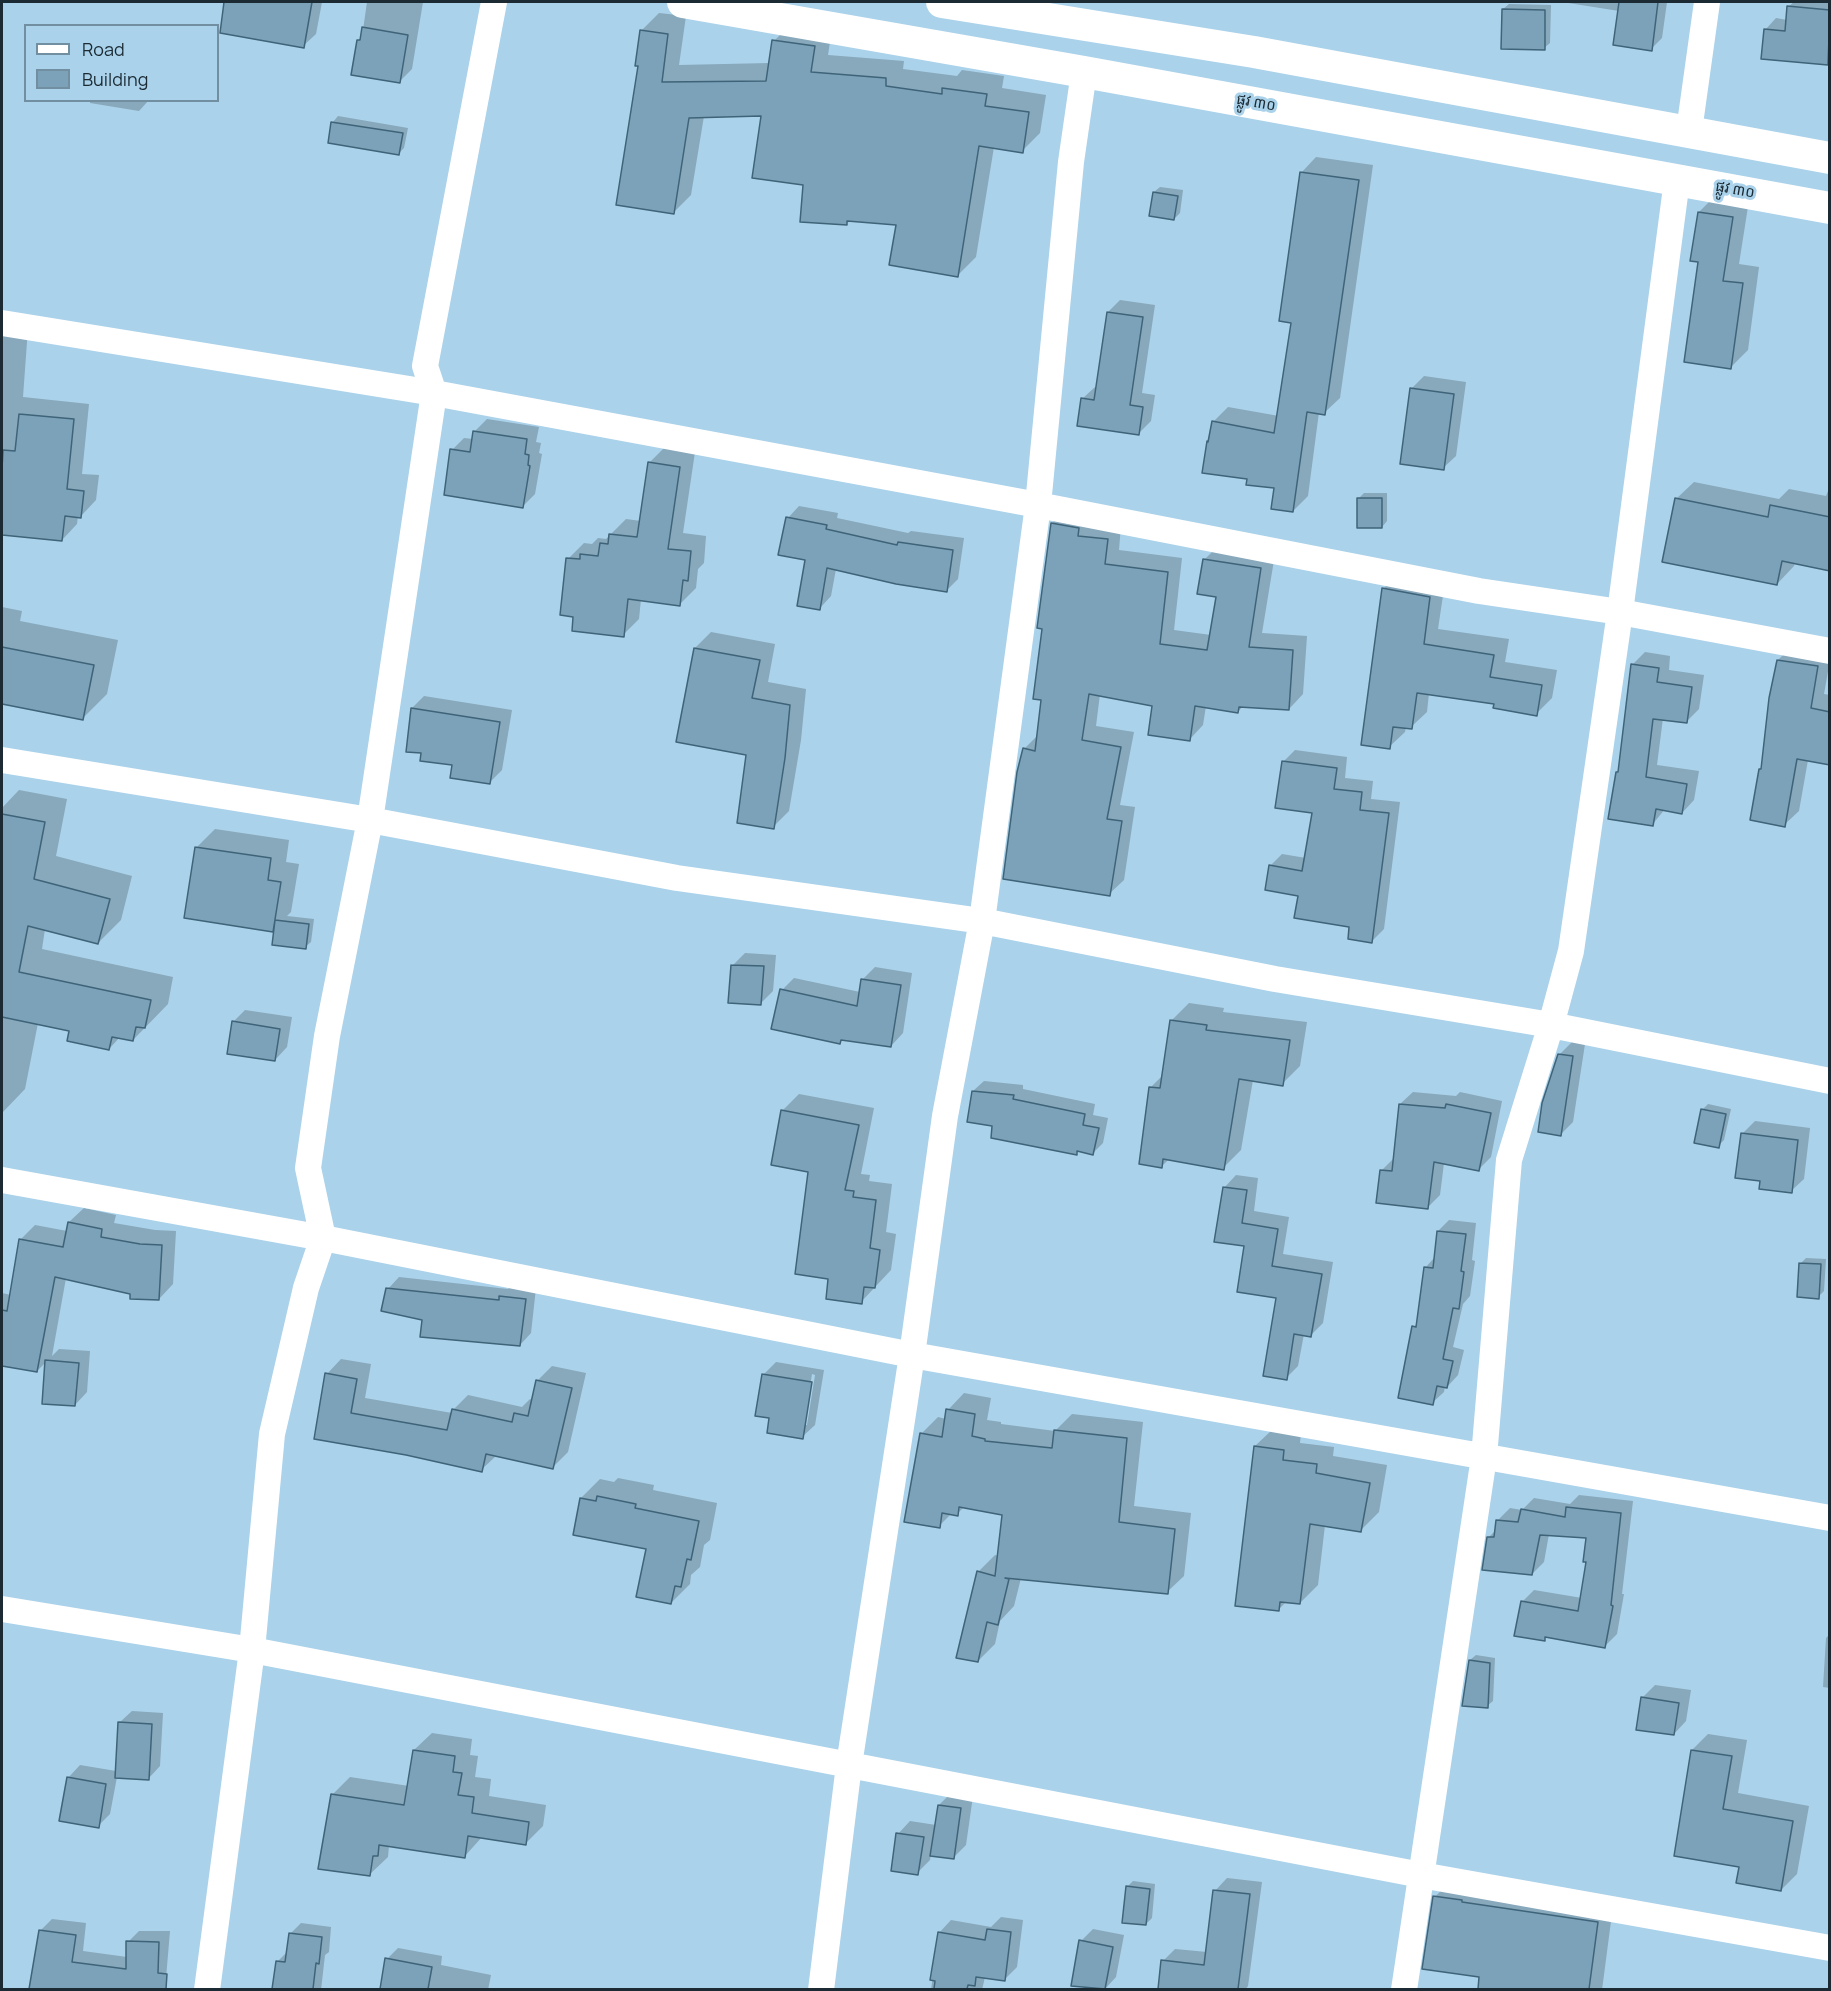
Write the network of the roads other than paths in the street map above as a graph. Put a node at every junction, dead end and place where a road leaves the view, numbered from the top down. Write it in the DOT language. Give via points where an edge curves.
graph roads {
  1 [pos="494,2"];
  2 [pos="683,2"];
  3 [pos="942,2"];
  4 [pos="1707,2"];
  5 [pos="1089,14"];
  6 [pos="1084,72"];
  7 [pos="1689,131"];
  8 [pos="1830,158"];
  9 [pos="1677,180"];
  10 [pos="1830,208"];
  11 [pos="2,323"];
  12 [pos="434,393"];
  13 [pos="1038,506"];
  14 [pos="1620,612"];
  15 [pos="1830,651"];
  16 [pos="2,760"];
  17 [pos="370,820"];
  18 [pos="982,921"];
  19 [pos="1551,1025"];
  20 [pos="1830,1081"];
  21 [pos="2,1180"];
  22 [pos="323,1238"];
  23 [pos="912,1354"];
  24 [pos="1484,1457"];
  25 [pos="1830,1518"];
  26 [pos="2,1609"];
  27 [pos="252,1650"];
  28 [pos="849,1766"];
  29 [pos="1422,1875"];
  30 [pos="1830,1948"];
  31 [pos="207,1989"];
  32 [pos="820,1989"];
  33 [pos="1404,1989"];
  1 -- 12 [label="street" via="425,366"];
  2 -- 6 [label="street, ផ្លូវ ៣០"];
  3 -- 5 [label="street"];
  4 -- 7 [label="street"];
  5 -- 6 [label="street"];
  5 -- 7 [label="street" via="1254,52"];
  6 -- 9 [label="street, ផ្លូវ ៣០"];
  6 -- 13 [label="street" via="1071,162"];
  7 -- 8 [label="street"];
  9 -- 10 [label="street, ផ្លូវ ៣០"];
  9 -- 14 [label="street"];
  11 -- 12 [label="street"];
  12 -- 13 [label="street"];
  12 -- 17 [label="street"];
  13 -- 14 [label="street" via="1479,591"];
  13 -- 18 [label="street"];
  14 -- 15 [label="street"];
  14 -- 19 [label="street" via="1571,951"];
  16 -- 17 [label="street"];
  17 -- 18 [label="street" via="676,878"];
  17 -- 22 [label="street" via="327,1036 308,1168"];
  18 -- 19 [label="street" via="1275,979"];
  18 -- 23 [label="street" via="945,1116"];
  19 -- 20 [label="street"];
  19 -- 24 [label="street" via="1509,1160"];
  21 -- 22 [label="street"];
  22 -- 23 [label="street"];
  22 -- 27 [label="street" via="306,1288 272,1434"];
  23 -- 24 [label="street"];
  23 -- 28 [label="street"];
  24 -- 25 [label="street"];
  24 -- 29 [label="street"];
  26 -- 27 [label="street"];
  27 -- 28 [label="street"];
  27 -- 31 [label="street"];
  28 -- 29 [label="street"];
  28 -- 32 [label="street"];
  29 -- 30 [label="street"];
  29 -- 33 [label="street"];
}
